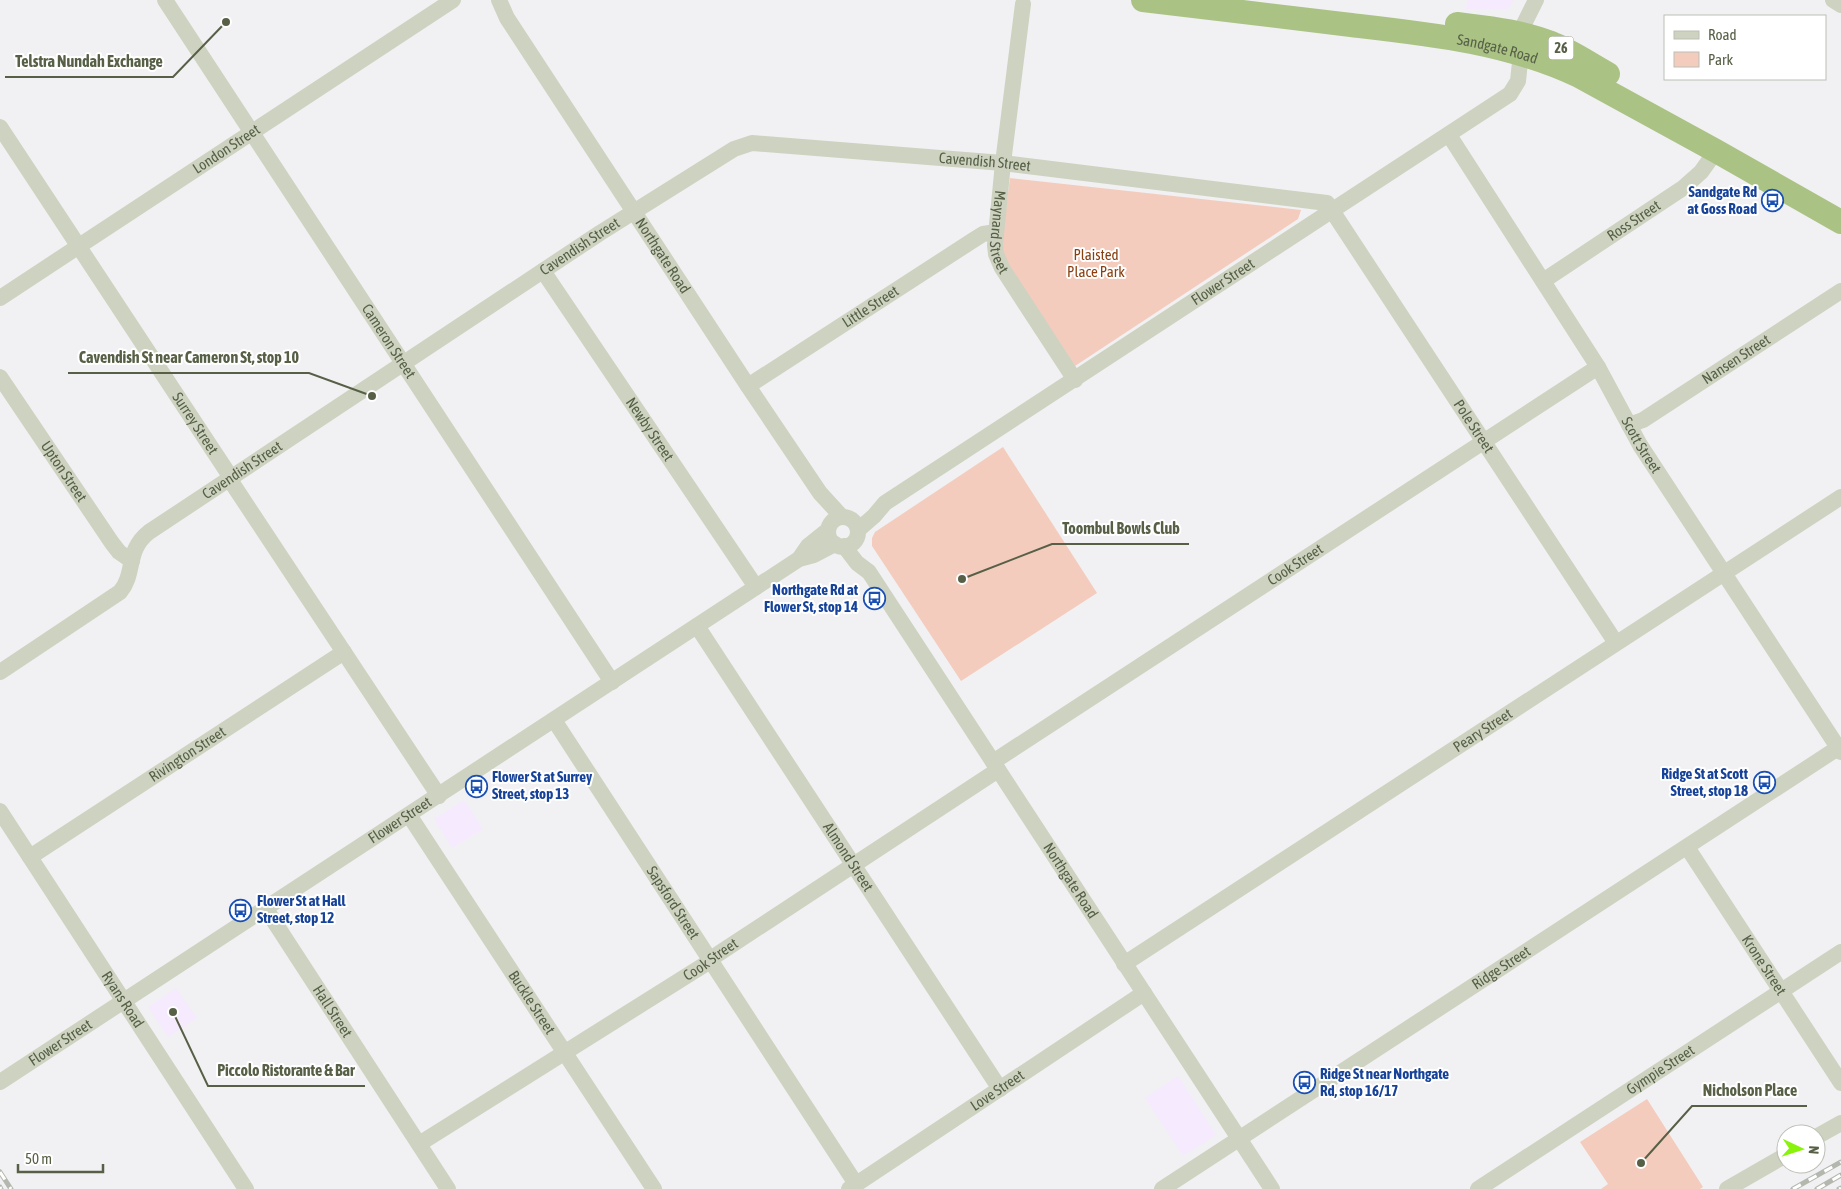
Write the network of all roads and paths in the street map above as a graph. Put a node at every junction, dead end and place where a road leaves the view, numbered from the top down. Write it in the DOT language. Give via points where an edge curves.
graph roads {
  1 [pos="165,0"];
  2 [pos="453,0"];
  3 [pos="490,0"];
  4 [pos="499,0"];
  5 [pos="1143,0"];
  6 [pos="1244,0"];
  7 [pos="1536,0"];
  8 [pos="1833,0"];
  9 [pos="1023,4"];
  10 [pos="1841,5"];
  11 [pos="507,18"];
  12 [pos="1522,44"];
  13 [pos="0,127"];
  14 [pos="252,132"];
  15 [pos="1448,135"];
  16 [pos="1716,151"];
  17 [pos="1004,163"];
  18 [pos="1841,205"];
  19 [pos="1332,210"];
  20 [pos="634,212"];
  21 [pos="1841,222"];
  22 [pos="996,232"];
  23 [pos="78,245"];
  24 [pos="543,271"];
  25 [pos="1543,281"];
  26 [pos="1841,291"];
  27 [pos="0,298"];
  28 [pos="403,364"];
  29 [pos="1598,367"];
  30 [pos="0,377"];
  31 [pos="1075,380"];
  32 [pos="748,386"];
  33 [pos="1629,425"];
  34 [pos="1483,441"];
  35 [pos="230,478"];
  36 [pos="1841,497"];
  37 [pos="843,531"];
  38 [pos="132,561"];
  39 [pos="1724,574"];
  40 [pos="756,587"];
  41 [pos="697,626"];
  42 [pos="1616,643"];
  43 [pos="344,652"];
  44 [pos="0,672"];
  45 [pos="612,682"];
  46 [pos="554,720"];
  47 [pos="1840,749"];
  48 [pos="995,766"];
  49 [pos="439,796"];
  50 [pos="0,811"];
  51 [pos="409,815"];
  52 [pos="1687,847"];
  53 [pos="30,857"];
  54 [pos="854,864"];
  55 [pos="266,909"];
  56 [pos="1841,952"];
  57 [pos="711,960"];
  58 [pos="1124,964"];
  59 [pos="1781,992"];
  60 [pos="1144,993"];
  61 [pos="125,1002"];
  62 [pos="565,1052"];
  63 [pos="0,1082"];
  64 [pos="1841,1083"];
  65 [pos="1000,1089"];
  66 [pos="1841,1123"];
  67 [pos="1826,1131"];
  68 [pos="1239,1139"];
  69 [pos="419,1144"];
  70 [pos="1776,1161"];
  71 [pos="852,1187"];
  72 [pos="246,1189"];
  73 [pos="448,1189"];
  74 [pos="654,1189"];
  75 [pos="1162,1189"];
  76 [pos="1272,1189"];
  77 [pos="1478,1189"];
  78 [pos="1727,1189"];
  1 -- 14 [label="street, Cameron Street"];
  2 -- 14 [label="street, London Street"];
  3 -- 11 [label="street, Northgate Road"];
  4 -- 11 [label="street, Northgate Road"];
  5 -- 12 [label="highway, Sandgate Road / 26" via="1468,41"];
  6 -- 12 [label="highway, Sandgate Road / 26" via="1487,28"];
  7 -- 12 [label="street, Flower Street" via="1525,20"];
  8 -- 10 [label="street"];
  9 -- 17 [label="street, Maynard Street"];
  11 -- 20 [label="street, Northgate Road"];
  12 -- 15 [label="street, Flower Street" via="1514,90"];
  12 -- 16 [label="highway, Sandgate Road / 26"];
  12 -- 18 [label="highway, Sandgate Road / 26" via="1553,44"];
  13 -- 23 [label="street, Surrey Street"];
  14 -- 23 [label="street, London Street"];
  14 -- 28 [label="street, Cameron Street"];
  15 -- 19 [label="street, Flower Street"];
  15 -- 25 [label="street, Scott Street"];
  16 -- 21 [label="highway, Sandgate Road / 26"];
  16 -- 25 [label="street, Ross Street" via="1701,172 1683,188"];
  17 -- 19 [label="street, Cavendish Street" via="1321,202 1327,203"];
  17 -- 20 [label="street, Cavendish Street" via="746,144"];
  17 -- 22 [label="street, Maynard Street"];
  19 -- 31 [label="street, Flower Street"];
  19 -- 34 [label="street, Pole Street"];
  20 -- 24 [label="street, Cavendish Street"];
  20 -- 32 [label="street, Northgate Road"];
  22 -- 31 [label="street, Maynard Street" via="995,250 1000,264"];
  22 -- 32 [label="street, Little Street" via="974,239"];
  23 -- 27 [label="street, London Street"];
  23 -- 35 [label="street, Surrey Street"];
  24 -- 28 [label="street, Cavendish Street"];
  24 -- 40 [label="street, Newby Street"];
  25 -- 29 [label="street, Scott Street"];
  26 -- 33 [label="street, Nansen Street" via="1644,420"];
  28 -- 35 [label="street, Cavendish Street"];
  28 -- 45 [label="street, Cameron Street"];
  29 -- 33 [label="street, Scott Street"];
  29 -- 34 [label="street, Cook Street"];
  30 -- 38 [label="street, Upton Street" via="112,543"];
  31 -- 37 [label="street, Flower Street" via="885,503 860,512"];
  32 -- 37 [label="street, Northgate Road"];
  33 -- 39 [label="street, Scott Street"];
  34 -- 42 [label="street, Pole Street"];
  34 -- 48 [label="street, Cook Street"];
  35 -- 38 [label="street, Cavendish Street" via="142,538"];
  35 -- 43 [label="street, Surrey Street"];
  36 -- 39 [label="street, Peary Street"];
  37 -- 40 [label="street, Flower Street" via="808,546 799,559"];
  37 -- 48 [label="street, Northgate Road" via="857,563 869,572"];
  38 -- 44 [label="street, Cavendish Street" via="120,592"];
  39 -- 42 [label="street, Peary Street"];
  39 -- 47 [label="street, Scott Street"];
  40 -- 41 [label="street, Flower Street"];
  41 -- 45 [label="street, Flower Street"];
  41 -- 54 [label="street, Almond Street"];
  42 -- 58 [label="street, Peary Street"];
  43 -- 49 [label="street, Surrey Street"];
  43 -- 53 [label="street, Rivington Street"];
  45 -- 46 [label="street, Flower Street"];
  46 -- 49 [label="street, Flower Street"];
  46 -- 57 [label="street, Sapsford Street"];
  47 -- 52 [label="street, Ridge Street"];
  48 -- 54 [label="street, Cook Street"];
  48 -- 58 [label="street, Northgate Road"];
  49 -- 51 [label="street, Flower Street"];
  50 -- 53 [label="street, Ryans Road"];
  51 -- 55 [label="street, Flower Street"];
  51 -- 62 [label="street, Buckle Street"];
  52 -- 59 [label="street, Krone Street"];
  52 -- 68 [label="street, Ridge Street"];
  53 -- 61 [label="street, Ryans Road"];
  54 -- 57 [label="street, Cook Street"];
  54 -- 65 [label="street, Almond Street"];
  55 -- 61 [label="street, Flower Street"];
  55 -- 69 [label="street, Hall Street"];
  56 -- 59 [label="street, Gympie Street"];
  57 -- 62 [label="street, Cook Street"];
  57 -- 71 [label="street, Sapsford Street"];
  58 -- 60 [label="street, Northgate Road"];
  59 -- 64 [label="street, Krone Street"];
  59 -- 77 [label="street, Gympie Street"];
  60 -- 65 [label="street, Love Street"];
  60 -- 68 [label="street, Northgate Road"];
  61 -- 63 [label="street, Flower Street"];
  61 -- 72 [label="street, Ryans Road"];
  62 -- 69 [label="street, Cook Street"];
  62 -- 74 [label="street, Buckle Street"];
  65 -- 71 [label="street, Love Street"];
  66 -- 67 [label="street"];
  68 -- 75 [label="street, Ridge Street"];
  68 -- 76 [label="street, Northgate Road"];
  69 -- 73 [label="street, Hall Street"];
  70 -- 78 [label="street"];
}
